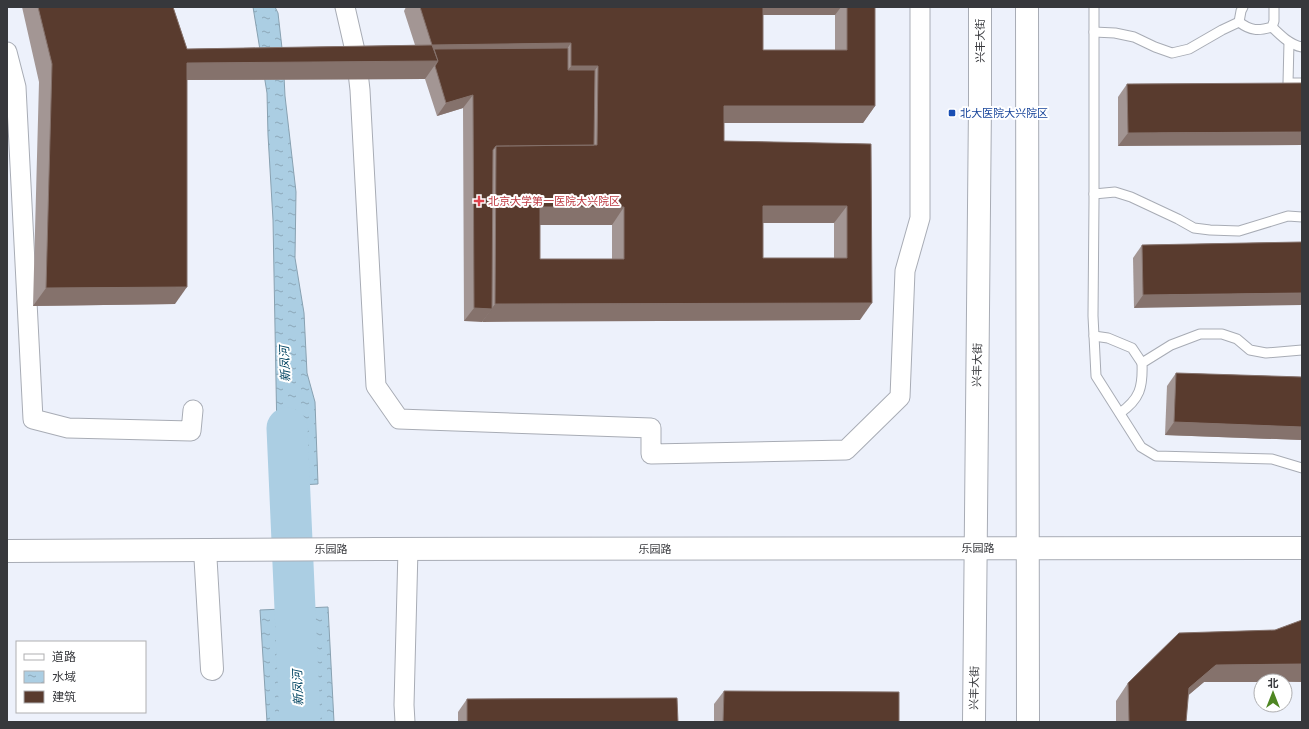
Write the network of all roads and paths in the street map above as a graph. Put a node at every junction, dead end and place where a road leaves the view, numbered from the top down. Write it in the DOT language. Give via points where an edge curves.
graph roads {
  1 [pos="345,7"];
  2 [pos="920,7"];
  3 [pos="980,7"];
  4 [pos="1028,7"];
  5 [pos="1094,7"];
  6 [pos="1243,7"];
  7 [pos="1274,7"];
  8 [pos="1239,22"];
  9 [pos="1272,27"];
  10 [pos="1094,32"];
  11 [pos="1289,42"];
  12 [pos="1302,47"];
  13 [pos="7,52"];
  14 [pos="1302,83"];
  15 [pos="1094,194"];
  16 [pos="1302,217"];
  17 [pos="1094,336"];
  18 [pos="1302,350"];
  19 [pos="1142,363"];
  20 [pos="193,410"];
  21 [pos="1120,413"];
  22 [pos="1302,468"];
  23 [pos="975,548"];
  24 [pos="1302,548"];
  25 [pos="408,549"];
  26 [pos="1027,549"];
  27 [pos="205,550"];
  28 [pos="7,551"];
  29 [pos="212,669"];
  30 [pos="405,722"];
  31 [pos="974,722"];
  32 [pos="1028,722"];
  1 -- 2 [label="street" via="356,56 361,97 376,386 399,419 652,428 652,454 846,450 900,397 905,271 920,218"];
  3 -- 23 [label="main road, 兴丰大街"];
  4 -- 26 [label="main road"];
  5 -- 10 [label="lane"];
  6 -- 8 [label="lane"];
  7 -- 9 [label="lane"];
  8 -- 9 [label="lane" via="1250,29"];
  8 -- 10 [label="lane" via="1189,49 1172,53 1134,38 1115,33"];
  9 -- 11 [label="lane"];
  10 -- 15 [label="lane"];
  11 -- 12 [label="lane"];
  11 -- 14 [label="lane" via="1288,83"];
  13 -- 20 [label="street" via="16,87 33,419 68,428 191,431"];
  15 -- 16 [label="lane" via="1115,192 1194,228 1210,230 1239,231 1288,216"];
  15 -- 17 [label="lane"];
  17 -- 19 [label="lane" via="1108,338 1132,348"];
  17 -- 21 [label="lane" via="1096,376"];
  18 -- 19 [label="lane" via="1266,353 1250,350 1237,339 1222,334 1200,334 1171,345"];
  19 -- 21 [label="lane" via="1143,379 1136,399"];
  21 -- 22 [label="lane" via="1141,447 1156,456 1272,459"];
  23 -- 25 [label="main road, 乐园路"];
  23 -- 26 [label="main road, 乐园路"];
  23 -- 31 [label="main road, 兴丰大街"];
  24 -- 26 [label="main road, 乐园路"];
  25 -- 27 [label="main road, 乐园路"];
  25 -- 30 [label="street"];
  26 -- 32 [label="main road"];
  27 -- 28 [label="main road, 乐园路"];
  27 -- 29 [label="main road"];
}
